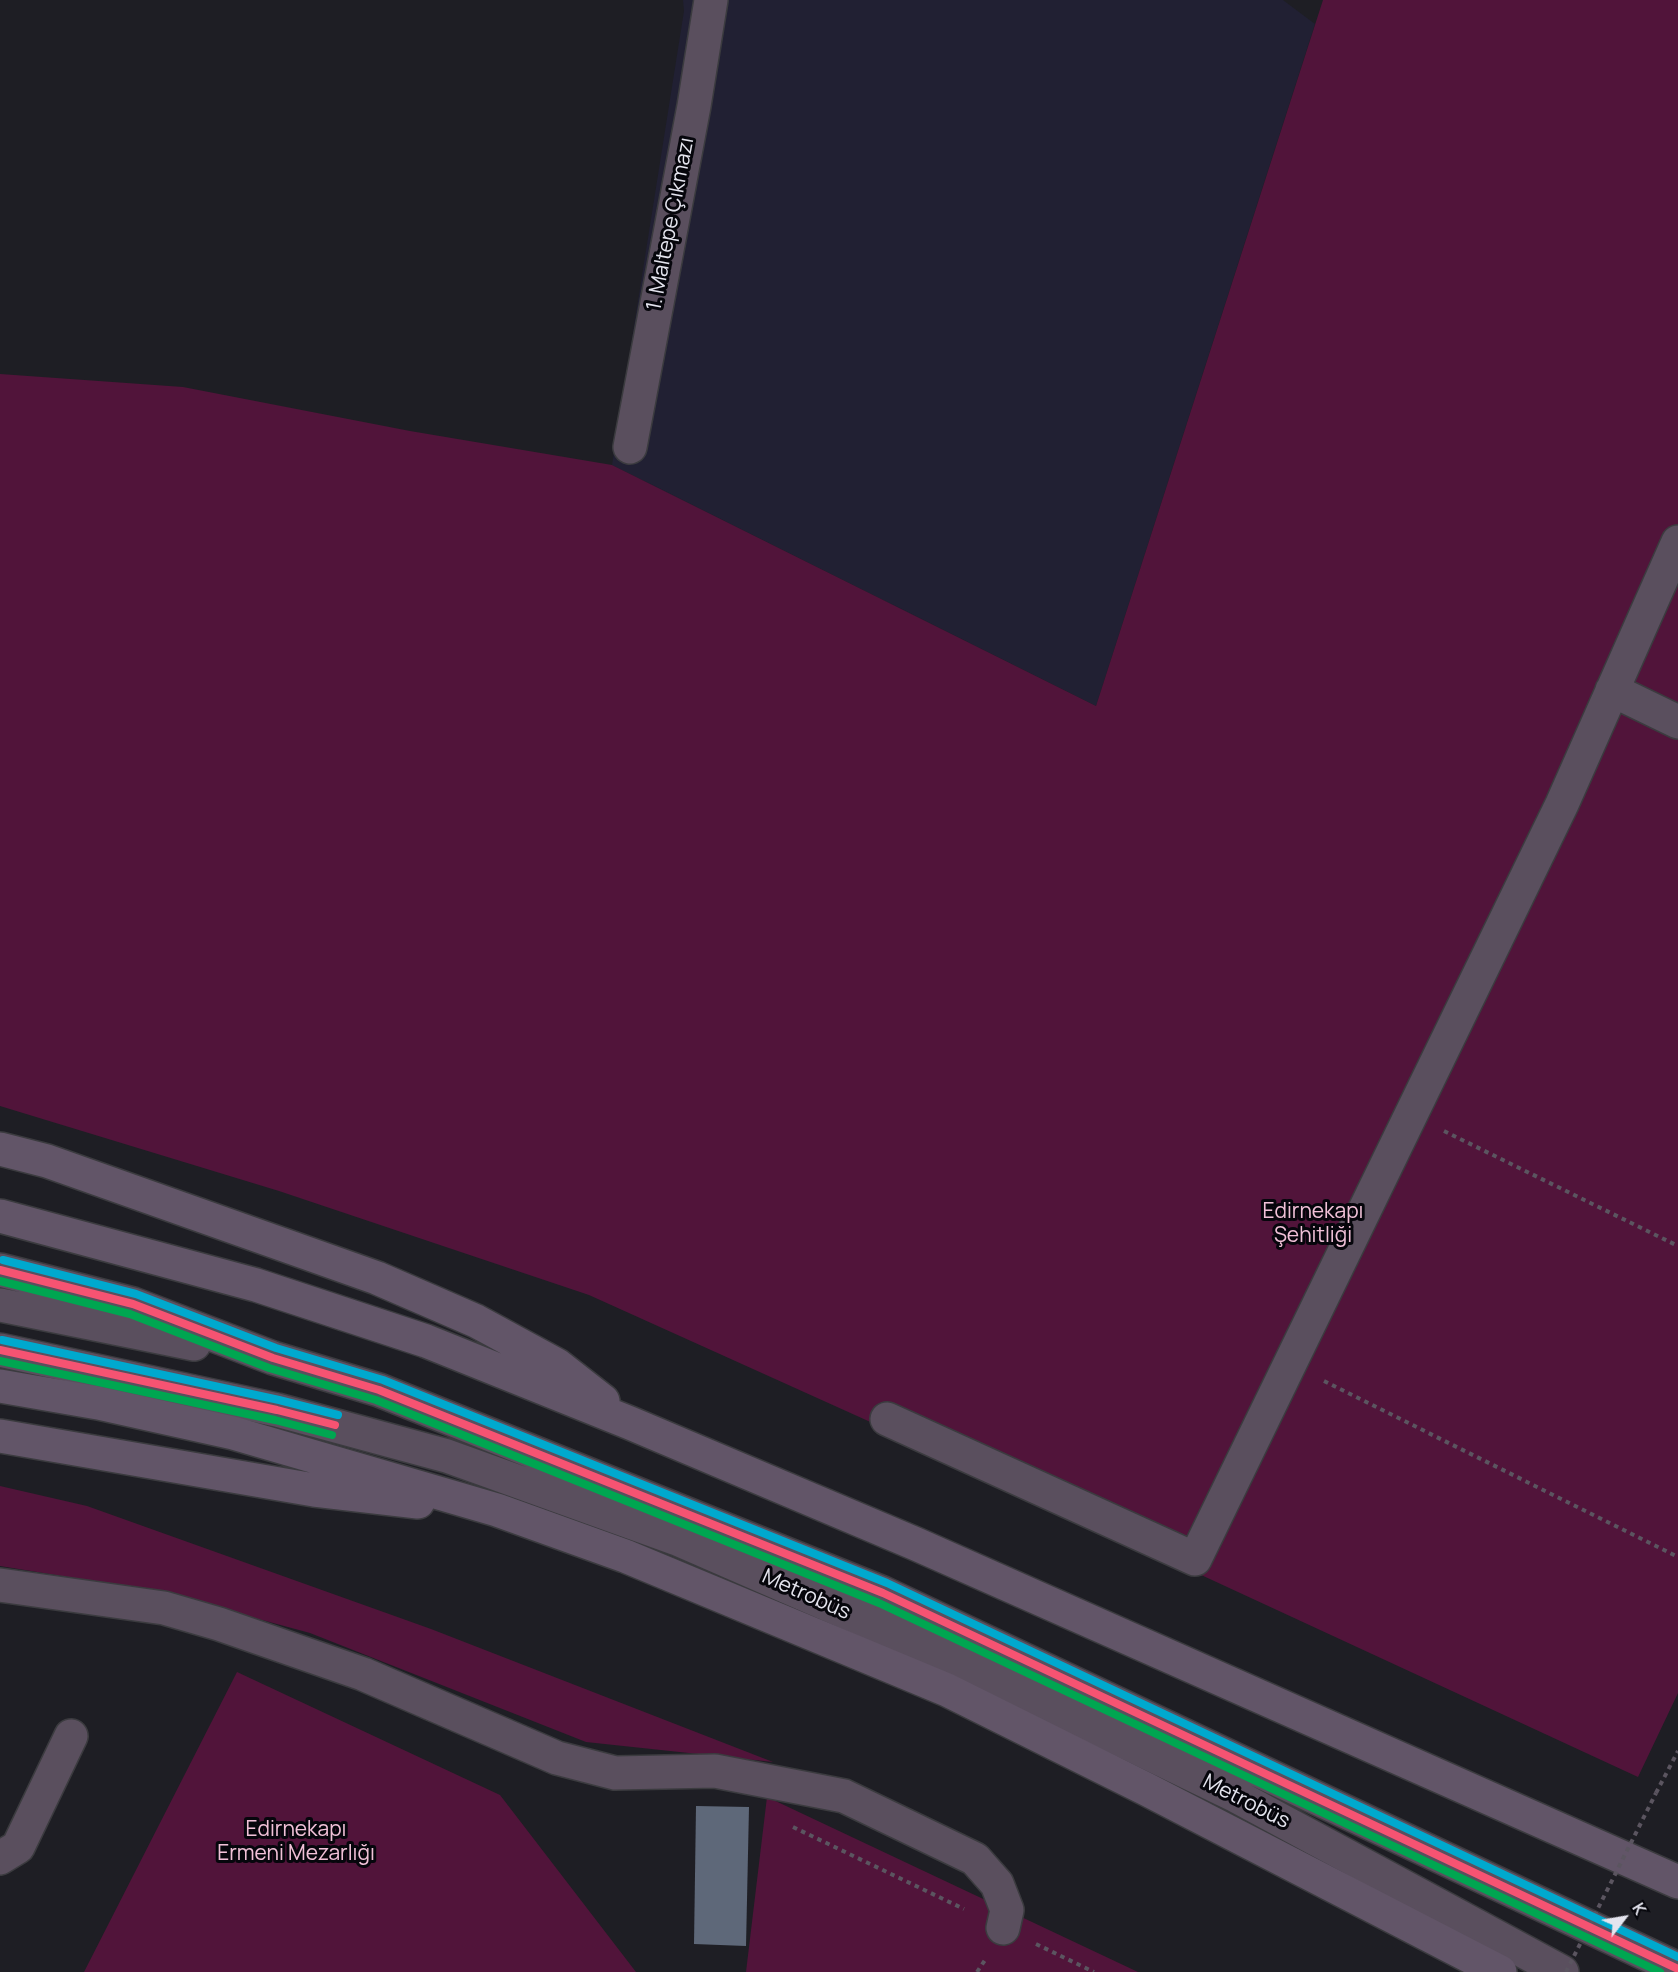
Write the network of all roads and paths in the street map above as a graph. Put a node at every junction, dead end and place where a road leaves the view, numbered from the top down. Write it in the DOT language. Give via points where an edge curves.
graph roads {
  1 [pos="711,0"];
  2 [pos="630,447"];
  3 [pos="1678,542"];
  4 [pos="1612,690"];
  5 [pos="1678,722"];
  6 [pos="1411,1115"];
  7 [pos="0,1149"];
  8 [pos="0,1172"];
  9 [pos="0,1216"];
  10 [pos="226,1226"];
  11 [pos="1678,1246"];
  12 [pos="0,1270"];
  13 [pos="0,1305"];
  14 [pos="74,1321"];
  15 [pos="0,1350"];
  16 [pos="273,1358"];
  17 [pos="1291,1365"];
  18 [pos="0,1386"];
  19 [pos="277,1410"];
  20 [pos="886,1419"];
  21 [pos="630,1423"];
  22 [pos="0,1437"];
  23 [pos="497,1510"];
  24 [pos="1678,1557"];
  25 [pos="0,1585"];
  26 [pos="72,1736"];
  27 [pos="1678,1751"];
  28 [pos="792,1826"];
  29 [pos="0,1858"];
  30 [pos="1678,1882"];
  31 [pos="1003,1928"];
  32 [pos="1678,1969"];
  33 [pos="1094,1972"];
  34 [pos="1500,1972"];
  35 [pos="1564,1972"];
  1 -- 2 [label="street, 1. Maltepe Çıkmazı"];
  3 -- 4 [label="street"];
  4 -- 5 [label="street"];
  4 -- 6 [label="street" via="1557,814"];
  6 -- 11 [label="path"];
  6 -- 17 [label="street"];
  7 -- 10 [label="highway" via="47,1161"];
  8 -- 10 [label="highway"];
  9 -- 21 [label="highway" via="256,1285 426,1341"];
  10 -- 21 [label="highway" via="377,1278 476,1321 557,1365"];
  12 -- 16 [label="street, Metrobüs" via="133,1304"];
  13 -- 14 [label="street"];
  14 -- 16 [label="street"];
  14 -- 19 [label="street" via="175,1371"];
  15 -- 19 [label="street, Metrobüs"];
  16 -- 32 [label="street, Metrobüs" via="379,1390 883,1593"];
  17 -- 20 [label="street" via="1195,1559"];
  17 -- 24 [label="path"];
  18 -- 23 [label="highway" via="233,1433"];
  19 -- 35 [label="street, Metrobüs" via="447,1455 699,1548 968,1666 1236,1796"];
  21 -- 30 [label="highway" via="916,1544"];
  22 -- 23 [label="highway" via="314,1490"];
  23 -- 34 [label="highway" via="625,1556 947,1690"];
  25 -- 31 [label="street" via="164,1608 219,1624 363,1674 556,1758 615,1773 715,1771 843,1796 975,1859 997,1884 1007,1910"];
  26 -- 29 [label="street" via="18,1847"];
  27 -- 35 [label="path, bridge"];
  28 -- 31 [label="path"];
  31 -- 33 [label="path"];
}
